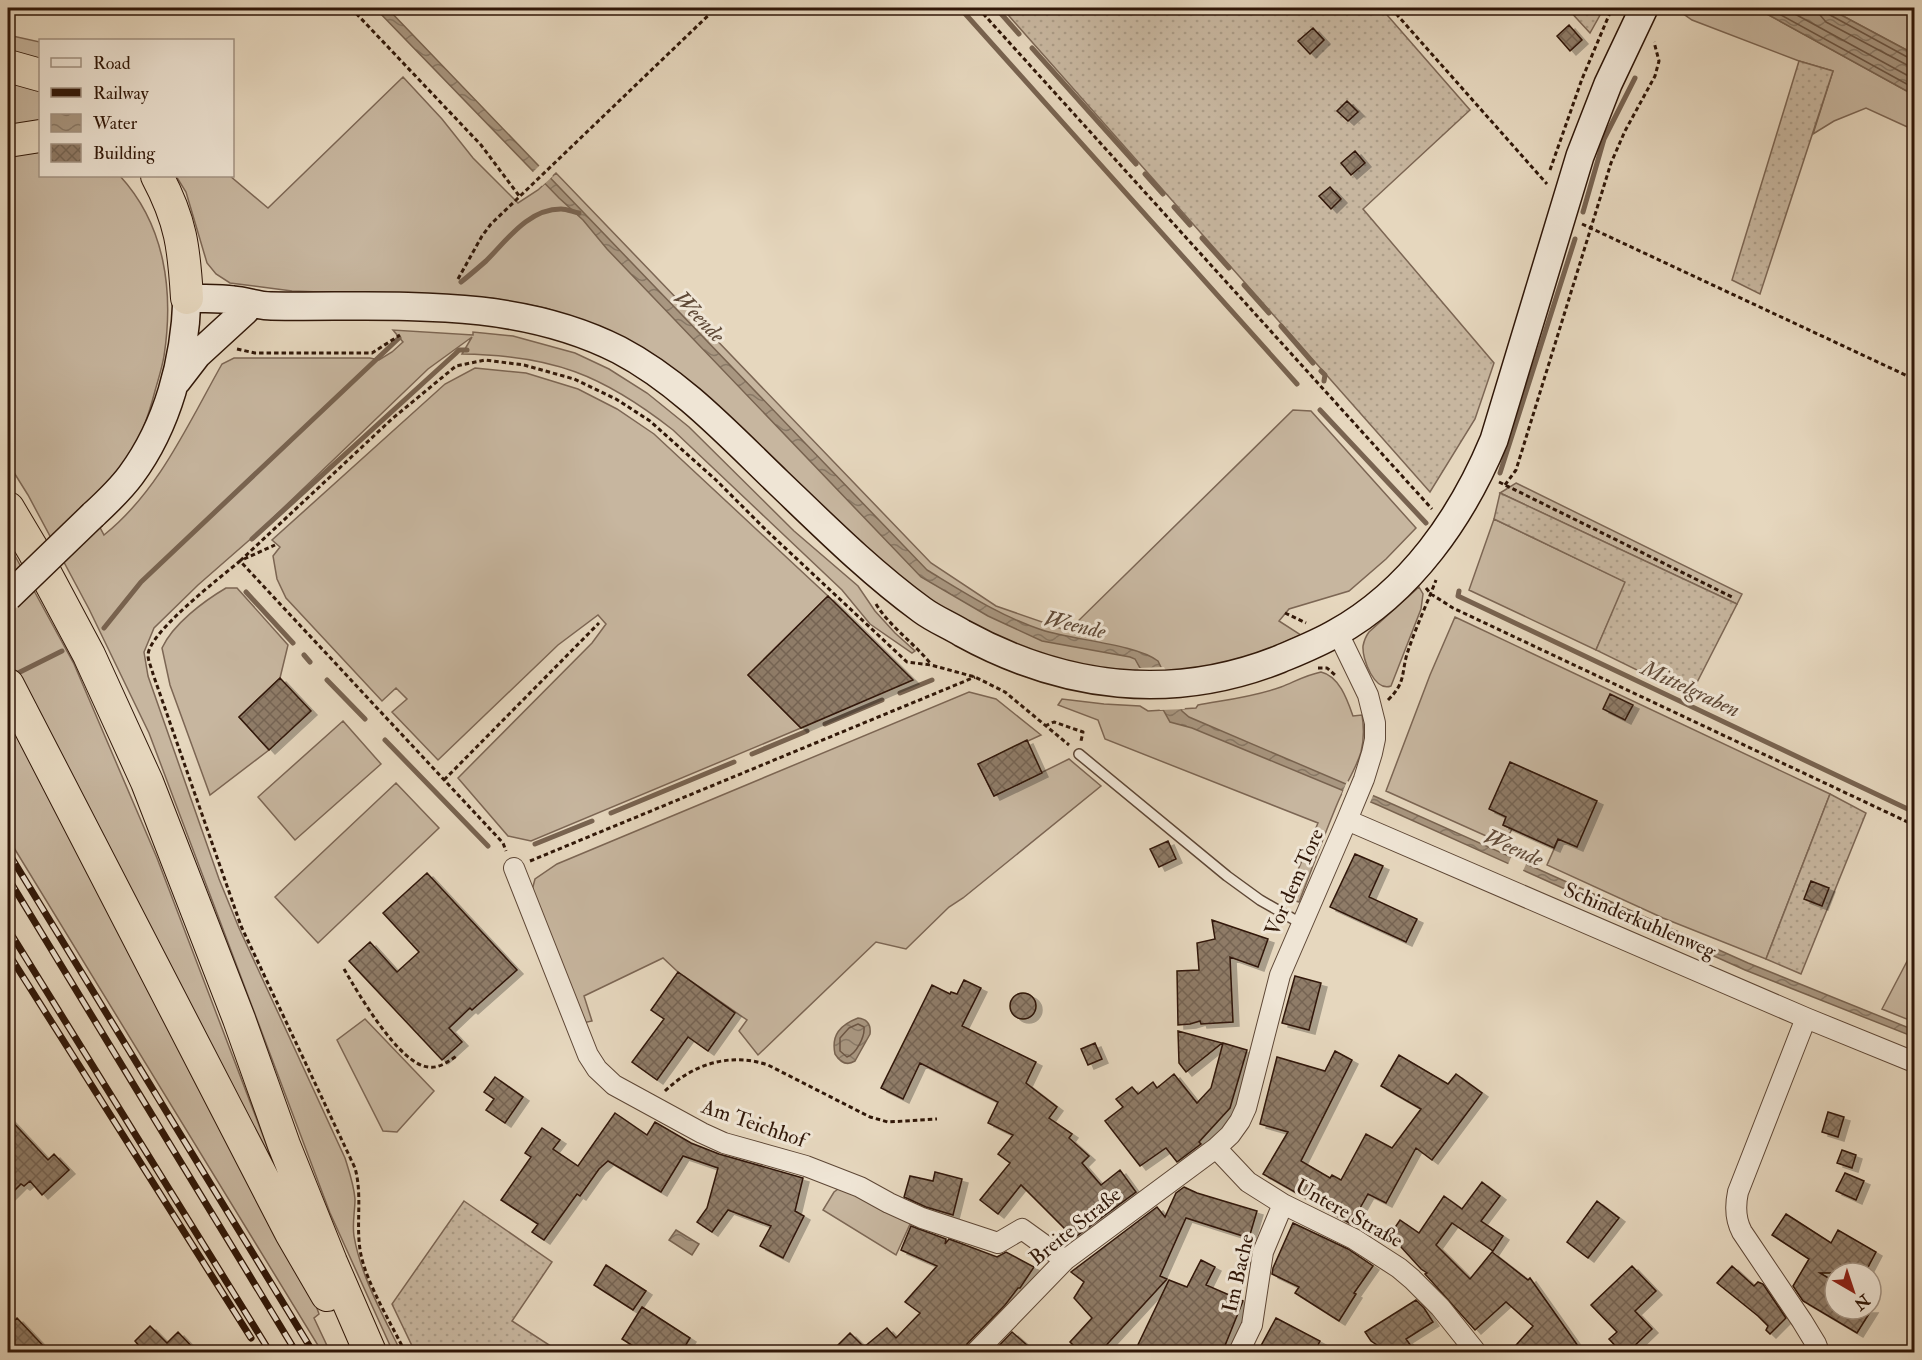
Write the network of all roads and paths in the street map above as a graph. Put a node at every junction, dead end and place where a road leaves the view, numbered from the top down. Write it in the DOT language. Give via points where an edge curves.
graph roads {
  1 [pos="351,8"];
  2 [pos="716,8"];
  3 [pos="978,8"];
  4 [pos="1391,8"];
  5 [pos="1612,8"];
  6 [pos="1646,18"];
  7 [pos="8,66"];
  8 [pos="39,75"];
  9 [pos="39,136"];
  10 [pos="8,141"];
  11 [pos="154,180"];
  12 [pos="1557,191"];
  13 [pos="520,197"];
  14 [pos="1592,227"];
  15 [pos="458,279"];
  16 [pos="187,303"];
  17 [pos="255,308"];
  18 [pos="400,334"];
  19 [pos="239,342"];
  20 [pos="1914,379"];
  21 [pos="173,387"];
  22 [pos="8,508"];
  23 [pos="1450,526"];
  24 [pos="275,545"];
  25 [pos="240,561"];
  26 [pos="8,597"];
  27 [pos="1734,598"];
  28 [pos="874,600"];
  29 [pos="1285,613"];
  30 [pos="599,623"];
  31 [pos="1308,623"];
  32 [pos="1338,633"];
  33 [pos="931,664"];
  34 [pos="1314,668"];
  35 [pos="975,678"];
  36 [pos="1339,678"];
  37 [pos="8,685"];
  38 [pos="1399,690"];
  39 [pos="1045,726"];
  40 [pos="1079,754"];
  41 [pos="444,780"];
  42 [pos="1350,814"];
  43 [pos="1914,825"];
  44 [pos="514,868"];
  45 [pos="1302,924"];
  46 [pos="344,969"];
  47 [pos="1806,1018"];
  48 [pos="458,1055"];
  49 [pos="1914,1062"];
  50 [pos="651,1107"];
  51 [pos="937,1119"];
  52 [pos="1216,1148"];
  53 [pos="1283,1204"];
  54 [pos="1065,1260"];
  55 [pos="364,1353"];
  56 [pos="370,1353"];
  57 [pos="405,1353"];
  58 [pos="976,1353"];
  59 [pos="1239,1353"];
  60 [pos="1476,1353"];
  61 [pos="1819,1353"];
  1 -- 13 [label="path" via="481,145"];
  2 -- 13 [label="path"];
  3 -- 23 [label="path"];
  4 -- 12 [label="path"];
  5 -- 12 [label="path" via="1581,79 1551,164"];
  6 -- 12 [label="main road" via="1604,95 1580,156"];
  6 -- 14 [label="path" via="1659,61 1611,163"];
  7 -- 8 [label="highway"];
  9 -- 10 [label="highway"];
  11 -- 16 [label="highway" via="177,220 185,256"];
  12 -- 23 [label="main road" via="1494,440"];
  13 -- 15 [label="path" via="482,236"];
  14 -- 20 [label="path"];
  14 -- 27 [label="path" via="1516,470 1505,485"];
  16 -- 17 [label="main road" via="231,299"];
  16 -- 21 [label="main road"];
  17 -- 21 [label="main road" via="197,355"];
  17 -- 32 [label="main road" via="424,307 498,312 537,319 619,350 660,375 689,399 863,563 926,612 986,646 1046,670 1113,682 1190,683 1251,670"];
  18 -- 19 [label="path" via="372,354 255,353 231,348"];
  21 -- 26 [label="main road, bridge" via="162,421 124,484"];
  22 -- 56 [label="highway" via="89,656 147,782 288,1155"];
  23 -- 32 [label="main road" via="1412,572"];
  24 -- 25 [label="path"];
  25 -- 33 [label="path" via="393,418 456,366 484,360 524,365 574,379 650,421 907,662"];
  25 -- 41 [label="path"];
  25 -- 57 [label="path" via="164,627 148,655 241,926 355,1168 362,1258"];
  28 -- 33 [label="path" via="893,626"];
  29 -- 31 [label="path"];
  30 -- 41 [label="path"];
  32 -- 42 [label="street, Vor dem Tore" via="1368,695 1374,717 1375,740"];
  33 -- 35 [label="path"];
  34 -- 36 [label="path" via="1327,668"];
  35 -- 39 [label="path" via="1005,692"];
  35 -- 44 [label="path"];
  37 -- 55 [label="highway" via="291,1233"];
  38 -- 43 [label="path" via="1407,656 1431,594 1453,608"];
  39 -- 40 [label="path"];
  39 -- 40 [label="path" via="1054,722 1083,732"];
  40 -- 45 [label="lane" via="1227,876"];
  41 -- 44 [label="path" via="503,843"];
  42 -- 45 [label="street, Vor dem Tore"];
  42 -- 47 [label="street, Schinderkuhlenweg"];
  44 -- 50 [label="street, Am Teichhof" via="588,1055 605,1078"];
  45 -- 52 [label="street, Vor dem Tore" via="1276,986 1246,1108 1230,1135"];
  46 -- 48 [label="path" via="371,1014 415,1062 428,1068 444,1065"];
  47 -- 49 [label="street, Schinderkuhlenweg"];
  47 -- 61 [label="street" via="1738,1192 1736,1209 1742,1232"];
  50 -- 51 [label="path" via="685,1076 723,1060 739,1059 768,1065 870,1117 888,1122"];
  50 -- 54 [label="street, Am Teichhof" via="724,1143 806,1166 966,1234 998,1243 1022,1229"];
  52 -- 53 [label="street, Untere Straße" via="1248,1182"];
  52 -- 54 [label="street, Breite Straße"];
  53 -- 59 [label="street, Im Bache" via="1263,1252 1252,1325"];
  53 -- 60 [label="street, Untere Straße" via="1354,1239 1400,1268 1440,1307"];
  54 -- 58 [label="street, Breite Straße"];
}
